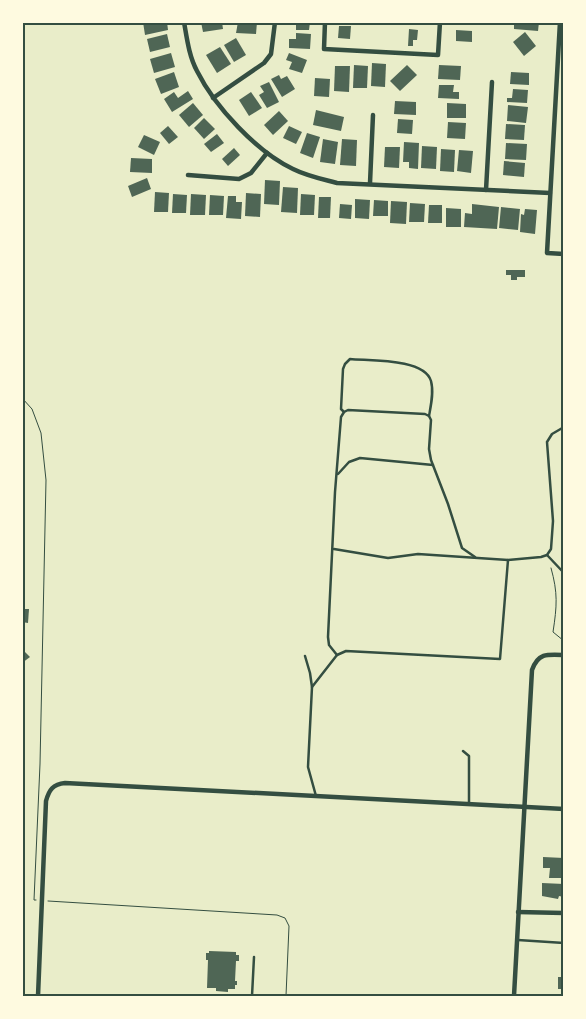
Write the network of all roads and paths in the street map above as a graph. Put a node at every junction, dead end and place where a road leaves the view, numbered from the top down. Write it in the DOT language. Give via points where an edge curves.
graph roads {
  1 [pos="184,22"];
  2 [pos="275,22"];
  3 [pos="325,22"];
  4 [pos="440,22"];
  5 [pos="560,22"];
  6 [pos="492,82"];
  7 [pos="214,98"];
  8 [pos="373,115"];
  9 [pos="267,153"];
  10 [pos="188,175"];
  11 [pos="370,183"];
  12 [pos="486,190"];
  13 [pos="550,193"];
  14 [pos="564,254"];
  15 [pos="22,398"];
  16 [pos="344,412"];
  17 [pos="429,416"];
  18 [pos="564,426"];
  19 [pos="433,465"];
  20 [pos="337,475"];
  21 [pos="334,548"];
  22 [pos="547,555"];
  23 [pos="475,557"];
  24 [pos="508,560"];
  25 [pos="564,573"];
  26 [pos="564,641"];
  27 [pos="337,655"];
  28 [pos="564,655"];
  29 [pos="304,656"];
  30 [pos="312,687"];
  31 [pos="463,751"];
  32 [pos="316,796"];
  33 [pos="468,804"];
  34 [pos="524,806"];
  35 [pos="564,809"];
  36 [pos="42,901"];
  37 [pos="518,912"];
  38 [pos="564,914"];
  39 [pos="517,940"];
  40 [pos="564,943"];
  41 [pos="254,957"];
  42 [pos="38,996"];
  43 [pos="252,996"];
  44 [pos="286,996"];
  45 [pos="514,996"];
  1 -- 7 [label="street" via="189,50"];
  2 -- 7 [label="street" via="271,54 264,63"];
  3 -- 4 [label="street" via="324,49 438,55"];
  5 -- 13 [label="street"];
  6 -- 12 [label="street"];
  7 -- 9 [label="street" via="232,121"];
  8 -- 11 [label="street"];
  9 -- 10 [label="street" via="251,173 239,179"];
  9 -- 11 [label="street" via="292,169 312,176 338,183"];
  11 -- 12 [label="street"];
  12 -- 13 [label="street"];
  13 -- 14 [label="street" via="548,253"];
  15 -- 36 [label="path" via="32,409 41,433 46,480 34,900"];
  16 -- 17 [label="lane"];
  16 -- 17 [label="lane" via="341,409 343,369 350,359 409,364 419,368 430,380 432,401"];
  16 -- 20 [label="lane"];
  17 -- 19 [label="lane" via="429,449"];
  18 -- 22 [label="lane" via="547,442 553,521 551,549"];
  19 -- 20 [label="lane" via="360,458 349,462"];
  19 -- 23 [label="lane" via="462,548"];
  20 -- 21 [label="lane"];
  21 -- 23 [label="lane" via="388,558 418,554"];
  21 -- 27 [label="lane" via="328,637"];
  22 -- 24 [label="lane"];
  22 -- 25 [label="lane"];
  22 -- 26 [label="path" via="557,595 553,632"];
  23 -- 24 [label="lane"];
  24 -- 27 [label="lane" via="500,659 346,651"];
  27 -- 30 [label="lane"];
  28 -- 34 [label="street" via="542,656 535,661 532,670"];
  29 -- 30 [label="lane"];
  30 -- 32 [label="lane" via="308,767"];
  31 -- 33 [label="lane" via="469,756"];
  32 -- 33 [label="street"];
  32 -- 36 [label="street" via="57,784 52,787 46,801"];
  33 -- 34 [label="street"];
  34 -- 35 [label="street"];
  34 -- 37 [label="street"];
  36 -- 42 [label="street"];
  36 -- 44 [label="path" via="277,914 285,918 289,926"];
  37 -- 38 [label="street"];
  37 -- 39 [label="street"];
  39 -- 40 [label="lane"];
  39 -- 45 [label="street"];
  41 -- 43 [label="lane"];
}
